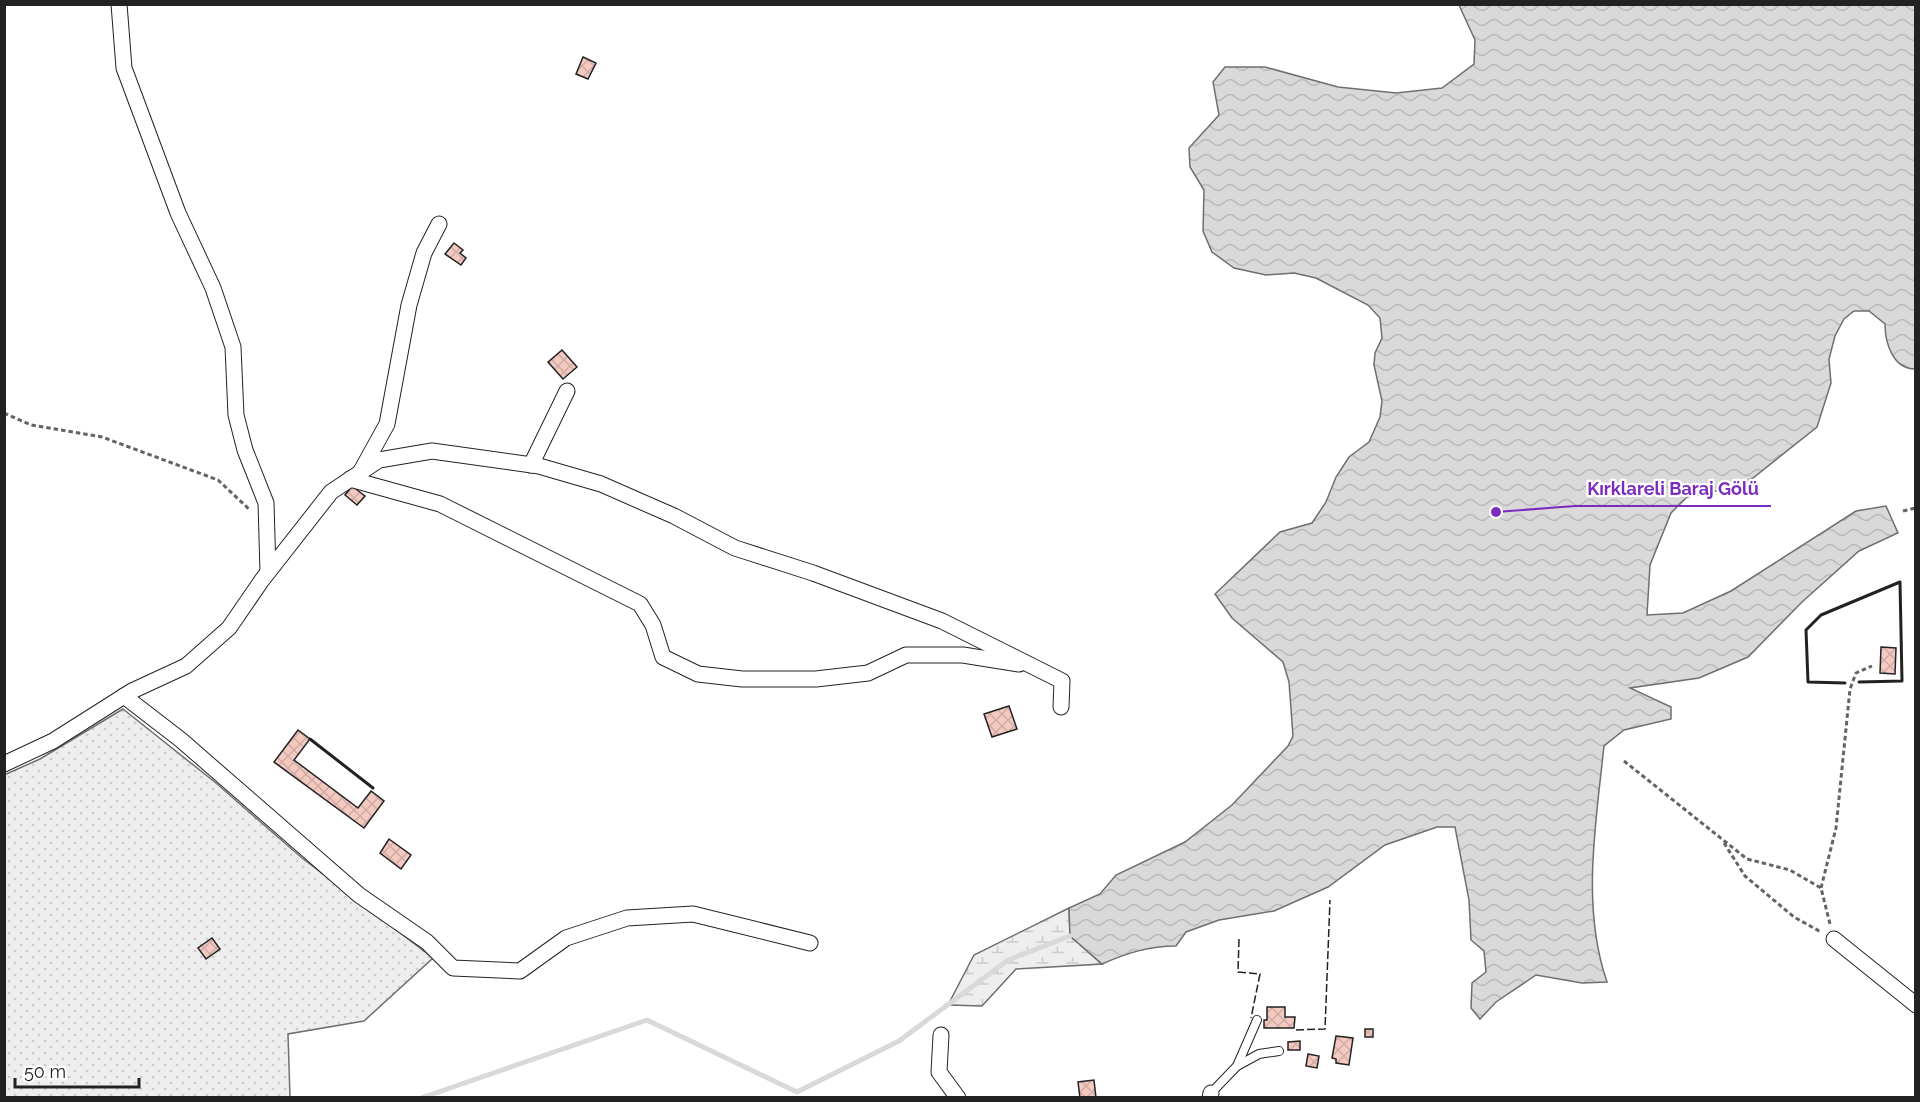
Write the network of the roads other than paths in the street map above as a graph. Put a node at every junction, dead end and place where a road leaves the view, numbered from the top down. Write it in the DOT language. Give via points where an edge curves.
graph roads {
  1 [pos="119,4"];
  2 [pos="439,224"];
  3 [pos="567,391"];
  4 [pos="531,465"];
  5 [pos="355,476"];
  6 [pos="268,572"];
  7 [pos="1036,668"];
  8 [pos="124,696"];
  9 [pos="1061,707"];
  10 [pos="4,764"];
  11 [pos="1834,939"];
  12 [pos="810,942"];
  13 [pos="1916,1005"];
  14 [pos="1257,1020"];
  15 [pos="941,1035"];
  16 [pos="1278,1051"];
  17 [pos="1238,1066"];
  18 [pos="1210,1095"];
  19 [pos="958,1098"];
  1 -- 6 [label="street" via="124,68 233,347 236,415 266,503"];
  2 -- 5 [label="street" via="424,254 409,305 387,424"];
  3 -- 4 [label="street"];
  4 -- 5 [label="street" via="432,451 379,460"];
  4 -- 7 [label="street" via="602,484 735,548 942,621"];
  5 -- 6 [label="street" via="331,492"];
  5 -- 7 [label="street" via="440,504 640,603 653,625 663,657 698,674 742,679 816,679 868,674 906,655 963,655"];
  6 -- 8 [label="street" via="229,628 186,666"];
  7 -- 9 [label="street" via="1062,681"];
  8 -- 10 [label="street" via="53,741"];
  8 -- 12 [label="street" via="181,740 359,895 427,942 453,968 520,971 566,938 627,918 693,914"];
  11 -- 13 [label="street"];
  14 -- 17 [label="lane"];
  15 -- 19 [label="street" via="939,1072"];
  16 -- 17 [label="lane" via="1259,1054"];
  17 -- 18 [label="lane"];
}
